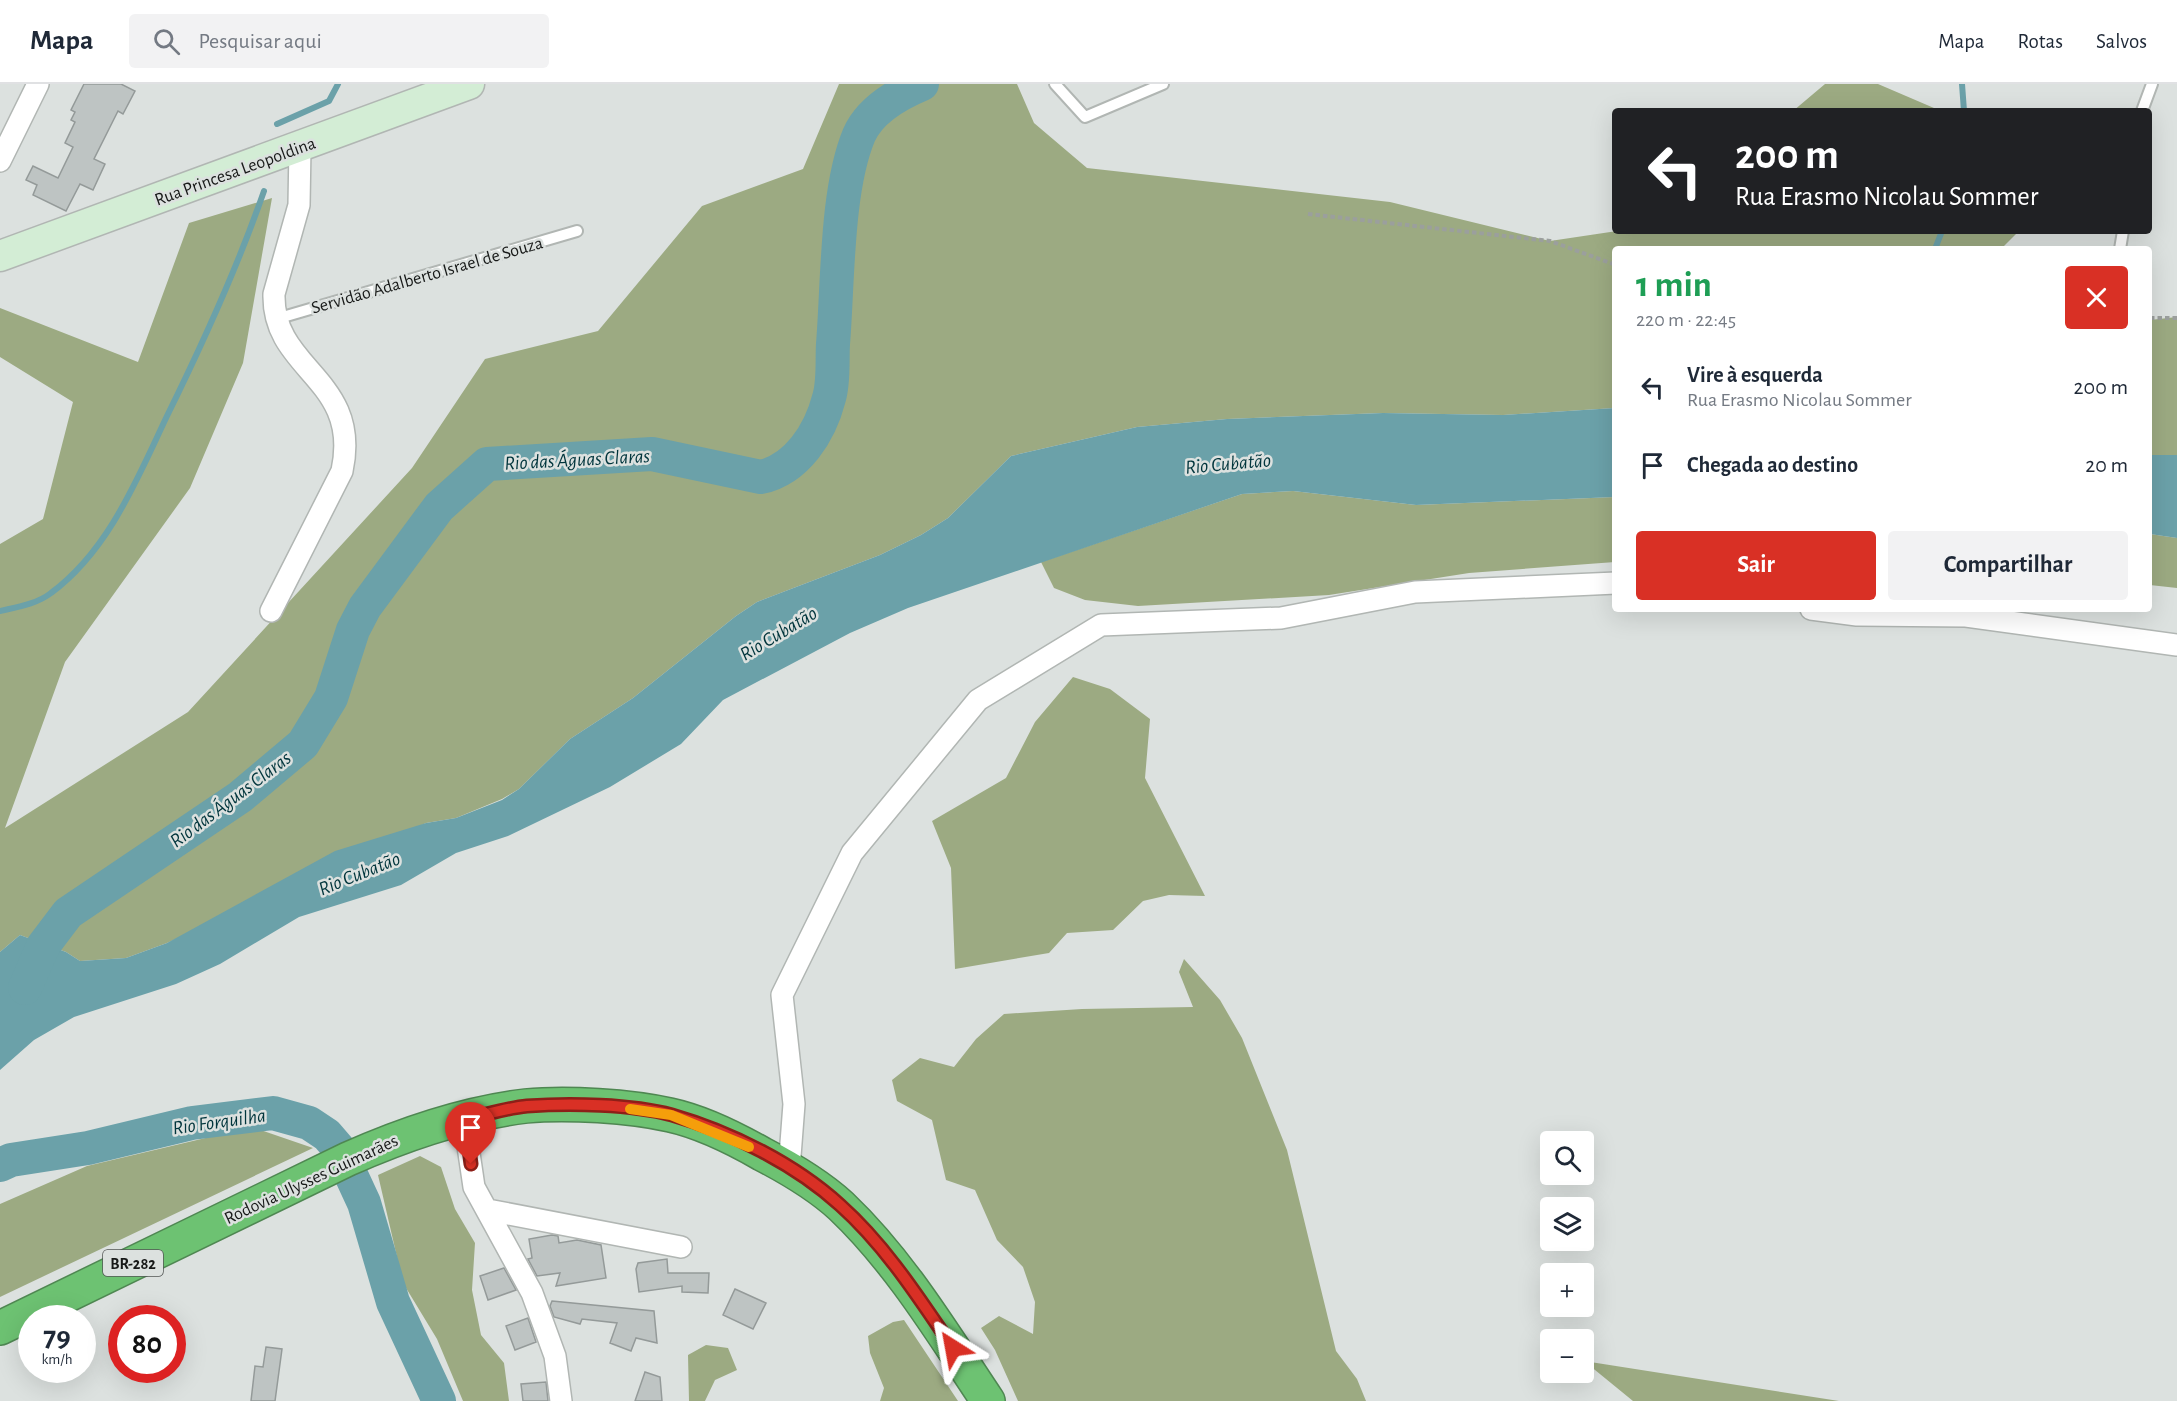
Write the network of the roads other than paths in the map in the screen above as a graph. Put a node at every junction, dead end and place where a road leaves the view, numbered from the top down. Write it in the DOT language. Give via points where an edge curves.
graph roads {
  1 [pos="38,84"];
  2 [pos="469,84"];
  3 [pos="1055,84"];
  4 [pos="1163,84"];
  5 [pos="2152,84"];
  6 [pos="2143,108"];
  7 [pos="300,147"];
  8 [pos="0,161"];
  9 [pos="577,231"];
  10 [pos="0,256"];
  11 [pos="276,319"];
  12 [pos="1612,583"];
  13 [pos="271,611"];
  14 [pos="1834,612"];
  15 [pos="2177,645"];
  16 [pos="465,1119"];
  17 [pos="789,1168"];
  18 [pos="488,1210"];
  19 [pos="681,1246"];
  20 [pos="0,1328"];
  21 [pos="561,1401"];
  22 [pos="988,1401"];
  1 -- 8 [label="street"];
  2 -- 7 [label="street, Rua Princesa Leopoldina"];
  3 -- 4 [label="lane" via="1085,117"];
  5 -- 6 [label="lane"];
  7 -- 10 [label="street, Rua Princesa Leopoldina"];
  7 -- 11 [label="street" via="299,205 274,294"];
  9 -- 11 [label="lane, Servidão Adalberto Israel de Souza"];
  11 -- 13 [label="street" via="291,348 332,396 344,426 345,455 342,471"];
  12 -- 17 [label="street" via="1415,592 1281,618 1101,624 978,700 852,853 782,995 794,1104"];
  14 -- 15 [label="street" via="1966,616"];
  16 -- 17 [label="highway, Rodovia Ulysses Guimarães / BR-282" via="526,1106 609,1106 671,1115 733,1138"];
  16 -- 18 [label="street" via="474,1187"];
  16 -- 20 [label="highway, Rodovia Ulysses Guimarães / BR-282" via="348,1159"];
  17 -- 22 [label="highway, Rodovia Ulysses Guimarães / BR-282" via="840,1205 881,1248"];
  18 -- 19 [label="street"];
  18 -- 21 [label="street" via="543,1321 555,1356"];
}
